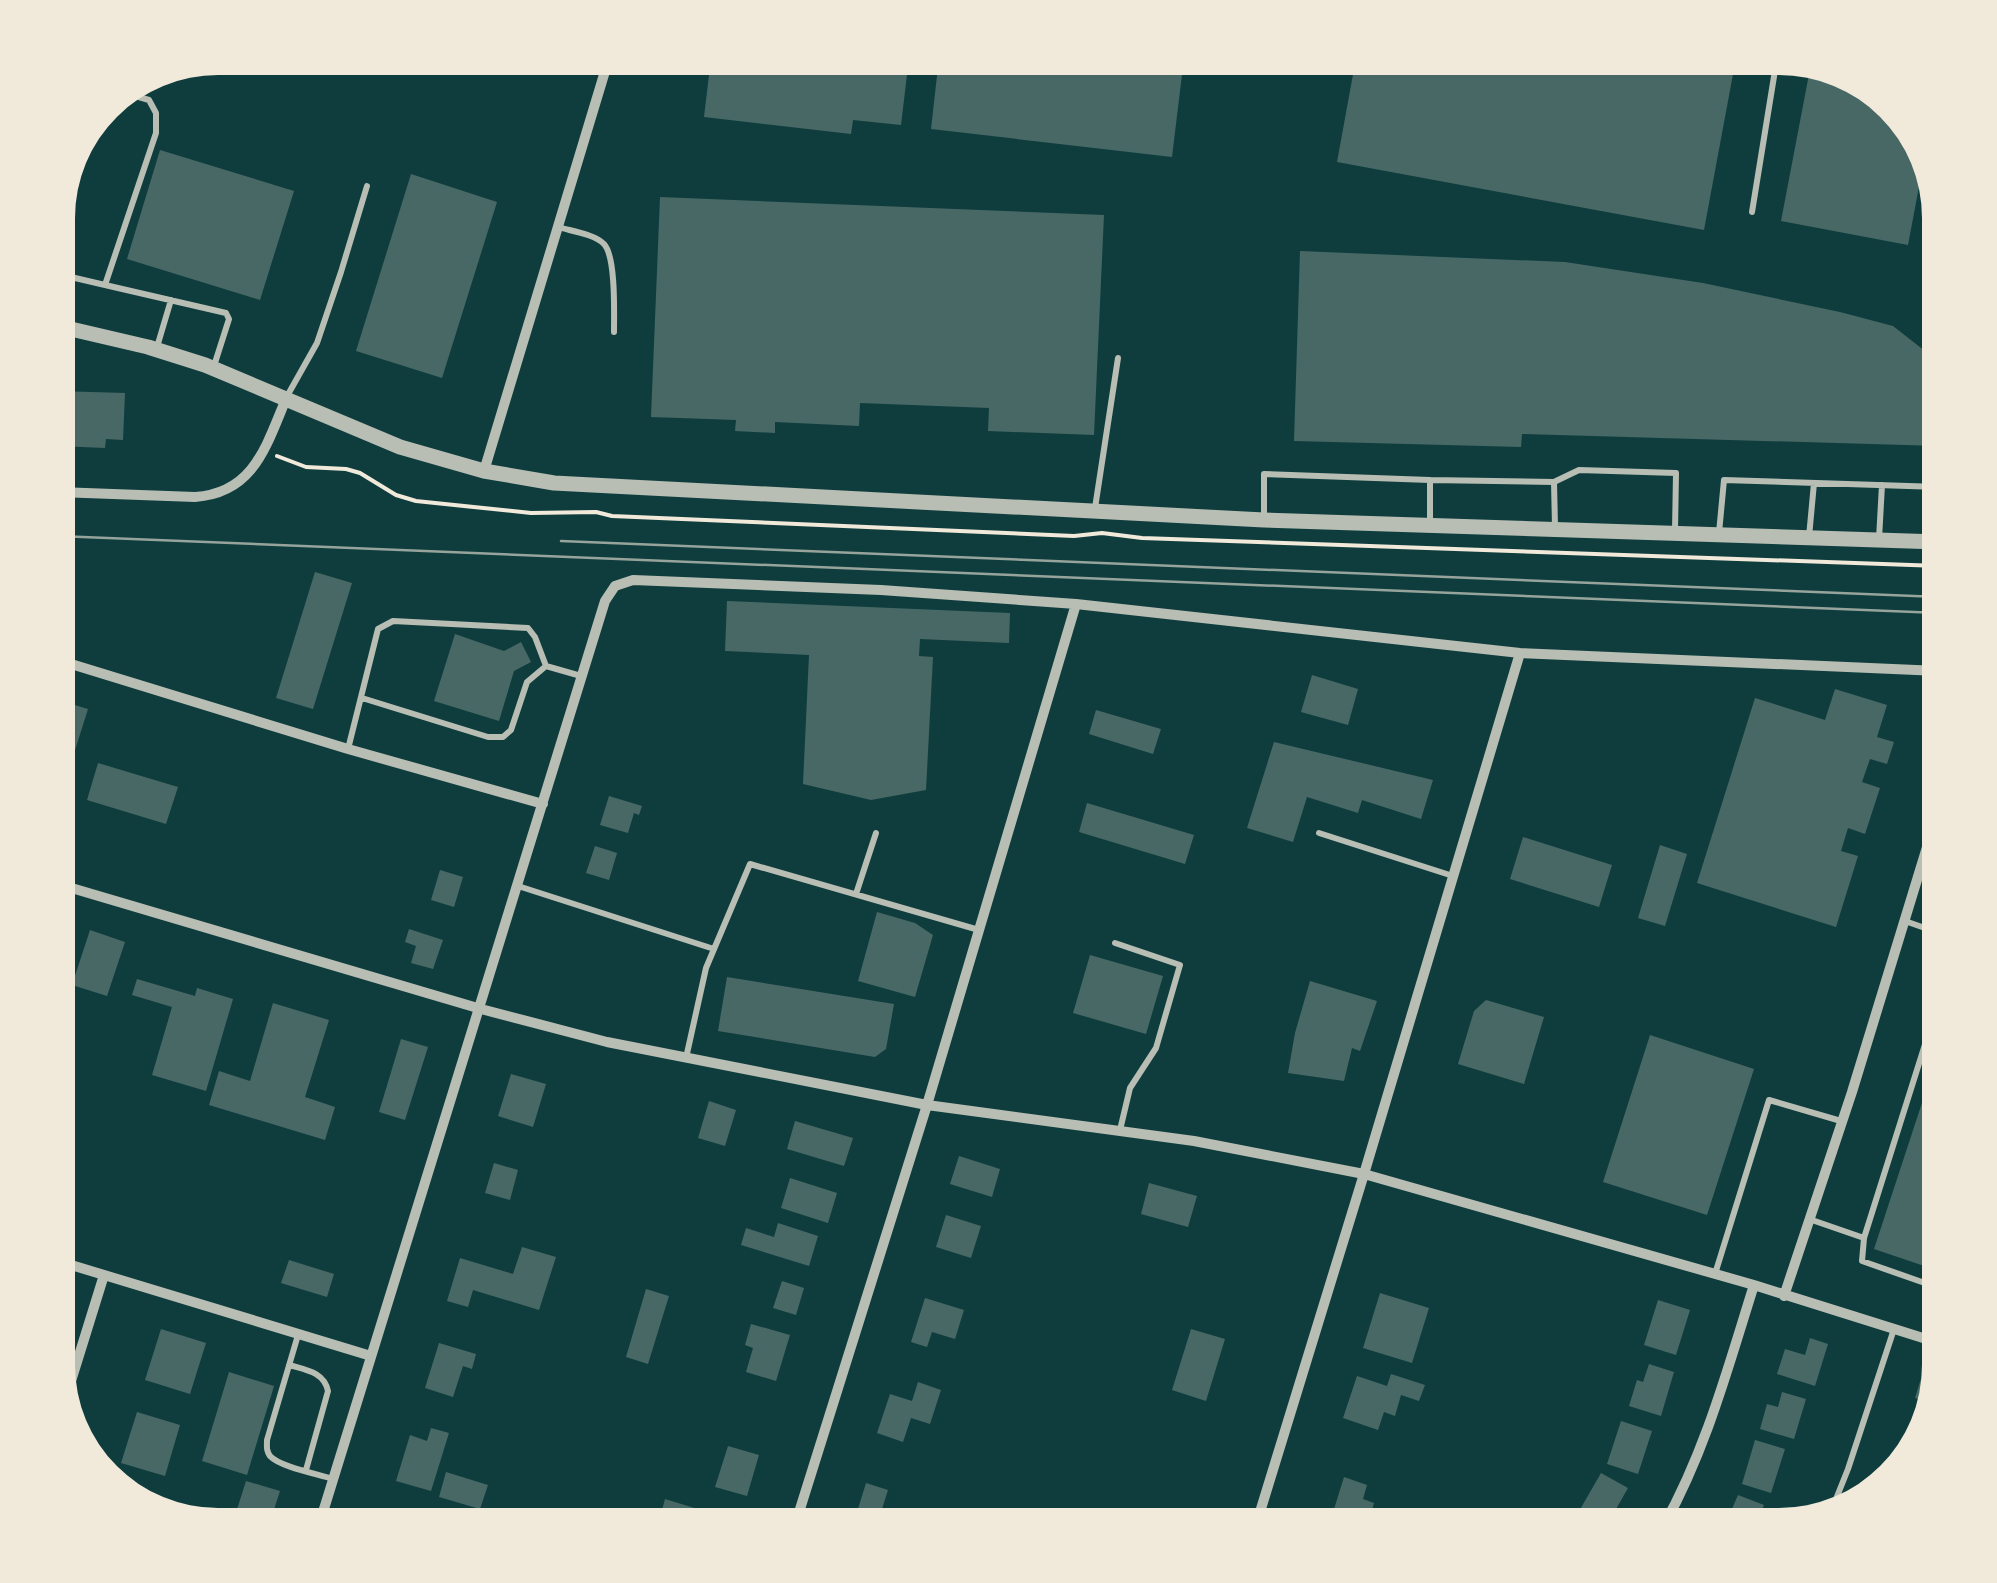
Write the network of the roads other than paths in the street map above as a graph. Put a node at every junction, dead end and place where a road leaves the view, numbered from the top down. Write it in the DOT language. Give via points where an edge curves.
graph roads {
  1 [pos="605,75"];
  2 [pos="1774,75"];
  3 [pos="141,98"];
  4 [pos="367,186"];
  5 [pos="1752,212"];
  6 [pos="558,228"];
  7 [pos="75,278"];
  8 [pos="105,285"];
  9 [pos="171,300"];
  10 [pos="75,330"];
  11 [pos="614,332"];
  12 [pos="156,350"];
  13 [pos="1118,358"];
  14 [pos="214,369"];
  15 [pos="286,400"];
  16 [pos="484,471"];
  17 [pos="1430,480"];
  18 [pos="1554,482"];
  19 [pos="1814,483"];
  20 [pos="1882,485"];
  21 [pos="1922,486"];
  22 [pos="75,493"];
  23 [pos="1094,509"];
  24 [pos="1264,520"];
  25 [pos="1430,525"];
  26 [pos="1555,529"];
  27 [pos="1674,533"];
  28 [pos="1719,535"];
  29 [pos="1809,538"];
  30 [pos="1879,540"];
  31 [pos="1922,541"];
  32 [pos="1076,604"];
  33 [pos="1520,652"];
  34 [pos="75,665"];
  35 [pos="546,666"];
  36 [pos="1922,670"];
  37 [pos="582,677"];
  38 [pos="362,698"];
  39 [pos="348,749"];
  40 [pos="543,804"];
  41 [pos="876,833"];
  42 [pos="1318,833"];
  43 [pos="1922,865"];
  44 [pos="1454,876"];
  45 [pos="518,886"];
  46 [pos="75,889"];
  47 [pos="856,894"];
  48 [pos="1905,921"];
  49 [pos="1922,927"];
  50 [pos="978,930"];
  51 [pos="1115,942"];
  52 [pos="714,949"];
  53 [pos="480,1009"];
  54 [pos="1922,1056"];
  55 [pos="686,1058"];
  56 [pos="926,1104"];
  57 [pos="1842,1122"];
  58 [pos="1120,1130"];
  59 [pos="1364,1174"];
  60 [pos="1809,1219"];
  61 [pos="1864,1238"];
  62 [pos="75,1266"];
  63 [pos="1715,1274"];
  64 [pos="104,1275"];
  65 [pos="1922,1282"];
  66 [pos="1754,1285"];
  67 [pos="1784,1296"];
  68 [pos="1894,1329"];
  69 [pos="298,1334"];
  70 [pos="1922,1338"];
  71 [pos="371,1356"];
  72 [pos="289,1364"];
  73 [pos="75,1371"];
  74 [pos="306,1470"];
  75 [pos="334,1478"];
  76 [pos="1838,1495"];
  77 [pos="325,1508"];
  78 [pos="801,1508"];
  79 [pos="1262,1508"];
  80 [pos="1674,1508"];
  1 -- 6 [label="street"];
  2 -- 5 [label="lane"];
  3 -- 8 [label="lane" via="156,113 156,133"];
  4 -- 15 [label="lane" via="317,343"];
  6 -- 11 [label="lane" via="594,238 609,253"];
  6 -- 16 [label="street"];
  7 -- 8 [label="lane"];
  8 -- 9 [label="lane"];
  9 -- 12 [label="lane"];
  9 -- 14 [label="lane" via="226,313"];
  10 -- 12 [label="street"];
  12 -- 14 [label="street"];
  13 -- 23 [label="lane"];
  14 -- 15 [label="street"];
  15 -- 16 [label="street" via="400,447"];
  15 -- 22 [label="street" via="252,469 214,496"];
  16 -- 23 [label="street" via="554,483"];
  17 -- 18 [label="lane"];
  17 -- 24 [label="lane" via="1264,474"];
  17 -- 25 [label="lane"];
  18 -- 26 [label="lane"];
  18 -- 27 [label="lane" via="1580,470 1676,473"];
  19 -- 20 [label="lane"];
  19 -- 28 [label="lane" via="1724,480"];
  19 -- 29 [label="lane"];
  20 -- 21 [label="lane"];
  20 -- 30 [label="lane"];
  23 -- 24 [label="street"];
  24 -- 25 [label="street"];
  25 -- 26 [label="street"];
  26 -- 27 [label="street"];
  27 -- 28 [label="street"];
  28 -- 29 [label="street"];
  29 -- 30 [label="street"];
  30 -- 31 [label="street"];
  32 -- 33 [label="street"];
  32 -- 37 [label="street" via="633,580 615,586 605,601"];
  32 -- 50 [label="street"];
  33 -- 36 [label="street"];
  33 -- 44 [label="street"];
  34 -- 39 [label="street"];
  35 -- 37 [label="lane"];
  35 -- 38 [label="lane" via="526,682 504,737"];
  35 -- 38 [label="lane" via="528,628 393,620 378,629"];
  37 -- 40 [label="street"];
  38 -- 39 [label="lane"];
  39 -- 40 [label="street"];
  40 -- 45 [label="street"];
  41 -- 47 [label="lane"];
  42 -- 44 [label="lane"];
  43 -- 48 [label="street"];
  44 -- 59 [label="street"];
  45 -- 52 [label="lane"];
  45 -- 53 [label="street"];
  46 -- 53 [label="street"];
  47 -- 50 [label="lane"];
  47 -- 52 [label="lane" via="750,864"];
  48 -- 49 [label="lane"];
  48 -- 57 [label="street"];
  50 -- 56 [label="street"];
  51 -- 58 [label="lane" via="1180,965 1156,1048 1130,1088"];
  52 -- 55 [label="lane"];
  53 -- 55 [label="street"];
  53 -- 71 [label="street"];
  54 -- 61 [label="lane"];
  55 -- 56 [label="street"];
  56 -- 58 [label="street"];
  56 -- 78 [label="street"];
  57 -- 60 [label="street"];
  57 -- 63 [label="lane" via="1769,1100"];
  58 -- 59 [label="street"];
  59 -- 63 [label="street"];
  59 -- 79 [label="street"];
  60 -- 61 [label="lane"];
  60 -- 67 [label="street"];
  61 -- 65 [label="lane" via="1862,1261"];
  62 -- 64 [label="street"];
  63 -- 66 [label="street"];
  64 -- 69 [label="street"];
  64 -- 73 [label="street"];
  66 -- 67 [label="street"];
  66 -- 80 [label="street" via="1704,1442"];
  67 -- 68 [label="street"];
  68 -- 70 [label="street"];
  68 -- 76 [label="lane"];
  69 -- 71 [label="street"];
  69 -- 72 [label="lane"];
  71 -- 75 [label="street"];
  72 -- 74 [label="lane" via="319,1374 328,1390"];
  72 -- 74 [label="lane" via="267,1450"];
  74 -- 75 [label="lane"];
  75 -- 77 [label="street"];
}
